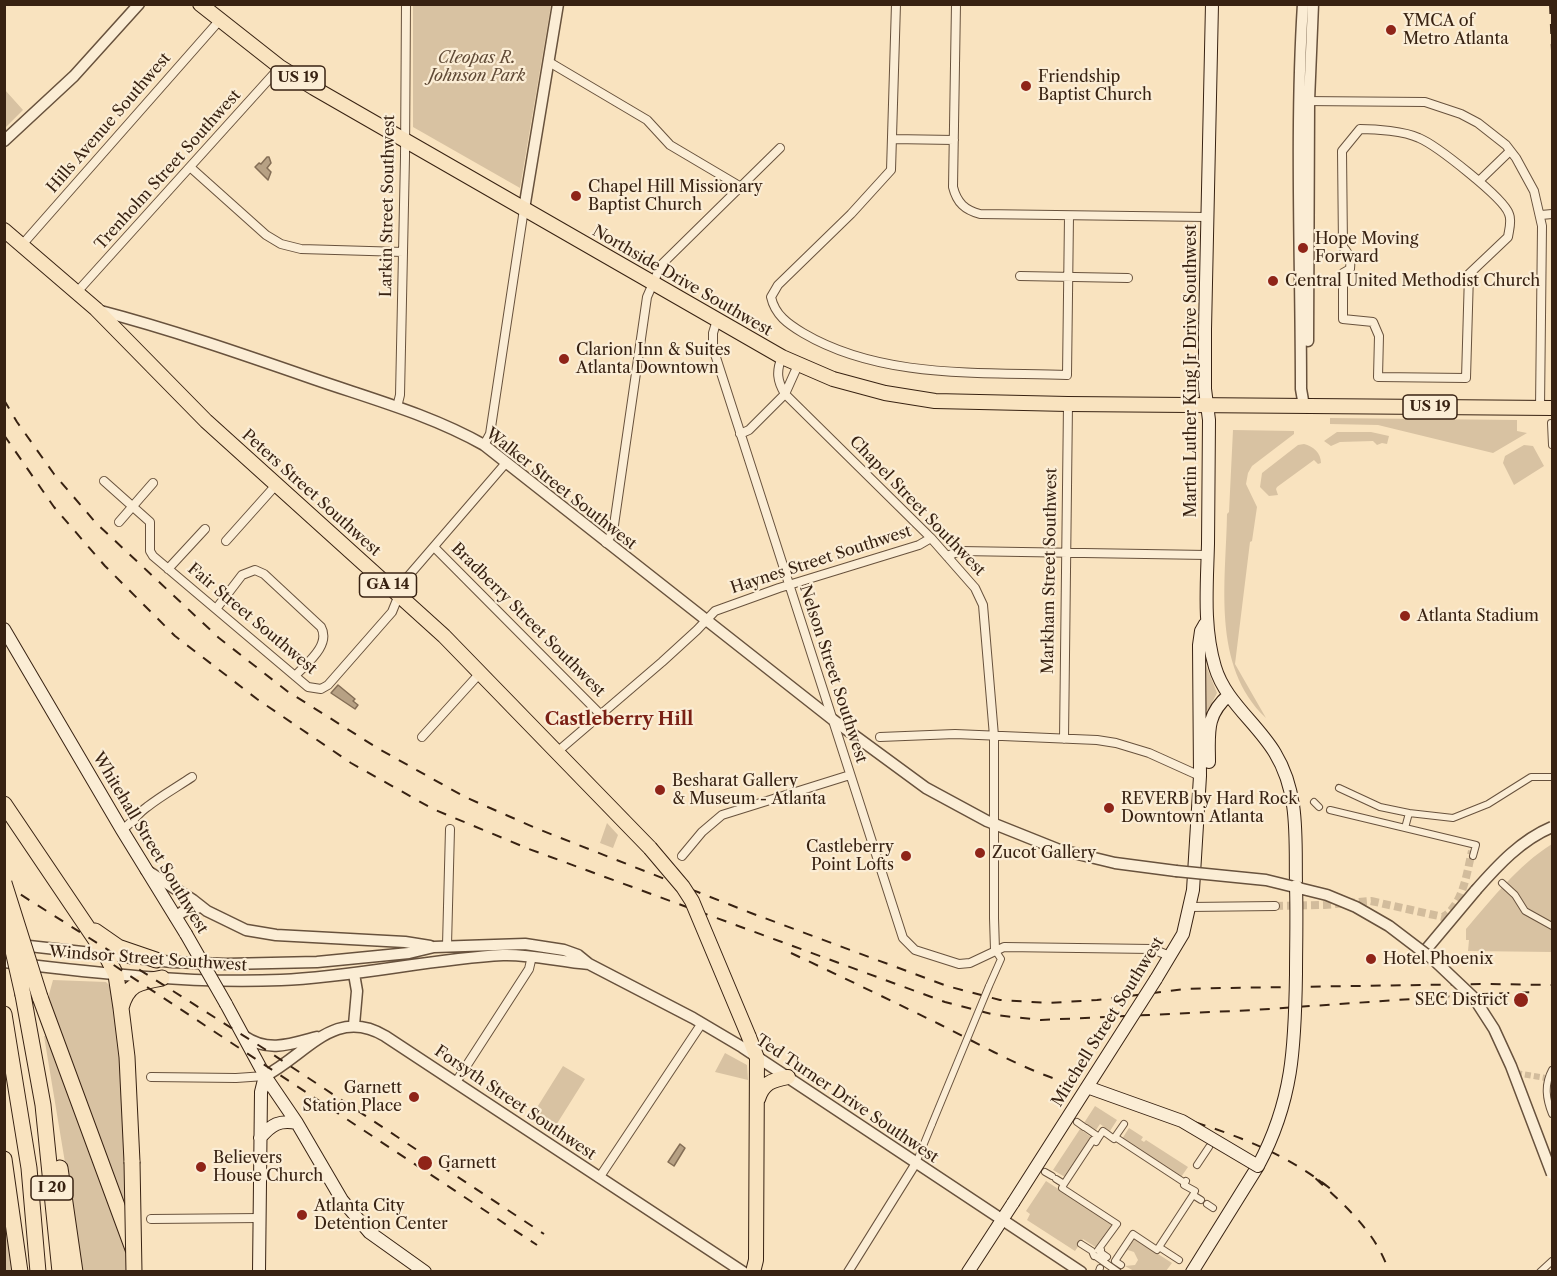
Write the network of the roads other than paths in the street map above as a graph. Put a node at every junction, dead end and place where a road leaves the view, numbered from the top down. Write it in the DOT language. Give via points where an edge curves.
graph roads {
  1 [pos="139,4"];
  2 [pos="200,4"];
  3 [pos="406,4"];
  4 [pos="558,4"];
  5 [pos="896,4"];
  6 [pos="956,4"];
  7 [pos="1212,4"];
  8 [pos="1303,4"];
  9 [pos="1313,4"];
  10 [pos="219,21"];
  11 [pos="549,62"];
  12 [pos="280,67"];
  13 [pos="1304,101"];
  14 [pos="892,139"];
  15 [pos="954,140"];
  16 [pos="4,141"];
  17 [pos="405,141"];
  18 [pos="780,148"];
  19 [pos="1510,151"];
  20 [pos="190,167"];
  21 [pos="1479,181"];
  22 [pos="741,187"];
  23 [pos="525,209"];
  24 [pos="1552,214"];
  25 [pos="1541,215"];
  26 [pos="1070,216"];
  27 [pos="1207,217"];
  28 [pos="4,230"];
  29 [pos="21,246"];
  30 [pos="403,252"];
  31 [pos="1020,276"];
  32 [pos="1068,277"];
  33 [pos="1128,278"];
  34 [pos="653,283"];
  35 [pos="77,292"];
  36 [pos="96,309"];
  37 [pos="717,320"];
  38 [pos="782,357"];
  39 [pos="798,365"];
  40 [pos="785,394"];
  41 [pos="1304,402"];
  42 [pos="1068,404"];
  43 [pos="1207,405"];
  44 [pos="397,407"];
  45 [pos="1546,408"];
  46 [pos="1551,423"];
  47 [pos="740,434"];
  48 [pos="1552,445"];
  49 [pos="484,446"];
  50 [pos="505,464"];
  51 [pos="104,481"];
  52 [pos="153,483"];
  53 [pos="276,485"];
  54 [pos="133,506"];
  55 [pos="118,522"];
  56 [pos="205,529"];
  57 [pos="931,538"];
  58 [pos="226,541"];
  59 [pos="606,543"];
  60 [pos="434,547"];
  61 [pos="1065,553"];
  62 [pos="1207,555"];
  63 [pos="948,556"];
  64 [pos="168,569"];
  65 [pos="788,585"];
  66 [pos="399,595"];
  67 [pos="216,609"];
  68 [pos="706,620"];
  69 [pos="1206,622"];
  70 [pos="4,629"];
  71 [pos="481,672"];
  72 [pos="296,676"];
  73 [pos="1229,695"];
  74 [pos="601,715"];
  75 [pos="832,719"];
  76 [pos="994,736"];
  77 [pos="422,737"];
  78 [pos="880,737"];
  79 [pos="1064,739"];
  80 [pos="557,752"];
  81 [pos="850,775"];
  82 [pos="1200,776"];
  83 [pos="192,777"];
  84 [pos="1552,777"];
  85 [pos="1339,788"];
  86 [pos="4,804"];
  87 [pos="1330,810"];
  88 [pos="1409,813"];
  89 [pos="993,824"];
  90 [pos="1552,827"];
  91 [pos="1406,828"];
  92 [pos="450,829"];
  93 [pos="122,830"];
  94 [pos="682,856"];
  95 [pos="1473,856"];
  96 [pos="146,870"];
  97 [pos="4,883"];
  98 [pos="1502,883"];
  99 [pos="1296,886"];
  100 [pos="201,906"];
  101 [pos="1275,906"];
  102 [pos="1190,907"];
  103 [pos="5,914"];
  104 [pos="175,916"];
  105 [pos="82,920"];
  106 [pos="1552,926"];
  107 [pos="4,944"];
  108 [pos="447,945"];
  109 [pos="434,946"];
  110 [pos="533,950"];
  111 [pos="995,950"];
  112 [pos="1424,952"];
  113 [pos="106,956"];
  114 [pos="1170,957"];
  115 [pos="156,960"];
  116 [pos="4,962"];
  117 [pos="226,964"];
  118 [pos="396,969"];
  119 [pos="354,974"];
  120 [pos="116,975"];
  121 [pos="162,978"];
  122 [pos="121,1008"];
  123 [pos="4,1014"];
  124 [pos="702,1023"];
  125 [pos="354,1025"];
  126 [pos="326,1034"];
  127 [pos="244,1036"];
  128 [pos="757,1058"];
  129 [pos="1552,1070"];
  130 [pos="265,1076"];
  131 [pos="152,1077"];
  132 [pos="788,1077"];
  133 [pos="456,1082"];
  134 [pos="1087,1087"];
  135 [pos="757,1104"];
  136 [pos="43,1105"];
  137 [pos="1552,1114"];
  138 [pos="1077,1122"];
  139 [pos="297,1123"];
  140 [pos="1124,1124"];
  141 [pos="1099,1137"];
  142 [pos="1115,1137"];
  143 [pos="260,1138"];
  144 [pos="1209,1147"];
  145 [pos="4,1159"];
  146 [pos="916,1163"];
  147 [pos="1197,1165"];
  148 [pos="1258,1166"];
  149 [pos="1552,1174"];
  150 [pos="1051,1176"];
  151 [pos="599,1178"];
  152 [pos="1064,1185"];
  153 [pos="1193,1195"];
  154 [pos="1207,1204"];
  155 [pos="260,1218"];
  156 [pos="151,1219"];
  157 [pos="1002,1220"];
  158 [pos="1081,1244"];
  159 [pos="1159,1246"];
  160 [pos="1096,1252"];
  161 [pos="1179,1260"];
  162 [pos="1105,1261"];
  163 [pos="1552,1261"];
  164 [pos="1115,1266"];
  165 [pos="20,1272"];
  166 [pos="38,1272"];
  167 [pos="60,1272"];
  168 [pos="75,1272"];
  169 [pos="134,1272"];
  170 [pos="141,1272"];
  171 [pos="259,1272"];
  172 [pos="425,1272"];
  173 [pos="743,1272"];
  174 [pos="753,1272"];
  175 [pos="848,1272"];
  176 [pos="968,1272"];
  177 [pos="1081,1272"];
  178 [pos="1192,1272"];
  179 [pos="1540,1272"];
  1 -- 16 [label="street" via="74,76"];
  2 -- 10 [label="main road, Northside Drive Southwest / US 19"];
  3 -- 17 [label="street, Larkin Street Southwest"];
  4 -- 11 [label="street"];
  5 -- 14 [label="street"];
  6 -- 15 [label="street"];
  7 -- 27 [label="main road, Martin Luther King Jr Drive Southwest"];
  8 -- 13 [label="street"];
  9 -- 13 [label="street"];
  10 -- 12 [label="main road, Northside Drive Southwest / US 19"];
  10 -- 29 [label="street, Hills Avenue Southwest"];
  11 -- 22 [label="street" via="647,120 670,145"];
  11 -- 23 [label="street"];
  12 -- 17 [label="main road, Northside Drive Southwest / US 19"];
  12 -- 20 [label="street, Trenholm Street Southwest"];
  13 -- 19 [label="street" via="1425,102 1478,123"];
  13 -- 41 [label="street"];
  14 -- 15 [label="street"];
  14 -- 32 [label="street" via="891,170 887,176 778,285 771,297 773,307 787,323 847,354 879,362 943,370 1067,375"];
  15 -- 26 [label="street" via="955,197 969,211"];
  17 -- 23 [label="main road, Northside Drive Southwest / US 19"];
  17 -- 30 [label="street, Larkin Street Southwest"];
  18 -- 22 [label="street"];
  19 -- 21 [label="street"];
  19 -- 25 [label="street" via="1527,174"];
  20 -- 30 [label="street" via="281,244 301,249"];
  20 -- 35 [label="street, Trenholm Street Southwest"];
  21 -- 21 [label="street" via="1509,212 1510,220 1508,237 1469,274 1466,378 1378,377 1379,336 1373,322 1342,319 1344,273 1351,262 1350,254 1342,247 1342,151 1360,129 1417,136"];
  22 -- 34 [label="street" via="661,265"];
  23 -- 34 [label="main road, Northside Drive Southwest / US 19"];
  23 -- 49 [label="street" via="490,434"];
  24 -- 25 [label="street"];
  25 -- 45 [label="street"];
  26 -- 27 [label="street"];
  26 -- 32 [label="street"];
  27 -- 43 [label="main road, Martin Luther King Jr Drive Southwest"];
  28 -- 29 [label="main road, Peters Street Southwest / GA 14"];
  29 -- 35 [label="main road, Peters Street Southwest / GA 14"];
  30 -- 44 [label="street, Larkin Street Southwest"];
  31 -- 32 [label="street"];
  32 -- 33 [label="street"];
  34 -- 37 [label="main road, Northside Drive Southwest / US 19"];
  34 -- 59 [label="street" via="647,297 613,532"];
  35 -- 36 [label="main road, Peters Street Southwest / GA 14"];
  36 -- 44 [label="street, Walker Street Southwest"];
  36 -- 53 [label="main road, Peters Street Southwest / GA 14" via="206,421"];
  37 -- 38 [label="main road, Northside Drive Southwest / US 19"];
  37 -- 47 [label="street, Nelson Street Southwest" via="712,333 713,348"];
  38 -- 39 [label="main road, Northside Drive Southwest / US 19"];
  38 -- 40 [label="street" via="778,381"];
  39 -- 40 [label="street"];
  39 -- 42 [label="main road, Northside Drive Southwest / US 19" via="833,379 935,401"];
  40 -- 47 [label="street"];
  40 -- 57 [label="street, Chapel Street Southwest"];
  41 -- 43 [label="main road, US 19"];
  41 -- 45 [label="main road, US 19"];
  42 -- 43 [label="main road, Northside Drive Southwest / US 19"];
  42 -- 61 [label="street, Markham Street Southwest"];
  43 -- 62 [label="main road, Martin Luther King Jr Drive Southwest"];
  44 -- 49 [label="street, Walker Street Southwest" via="450,427"];
  46 -- 48 [label="street"];
  47 -- 65 [label="street, Nelson Street Southwest"];
  49 -- 50 [label="street, Walker Street Southwest"];
  50 -- 59 [label="street, Walker Street Southwest"];
  50 -- 60 [label="street, Fair Street Southwest"];
  51 -- 54 [label="street, Fair Street Southwest"];
  52 -- 54 [label="street"];
  53 -- 58 [label="street"];
  53 -- 66 [label="main road, Peters Street Southwest / GA 14"];
  54 -- 55 [label="street"];
  54 -- 64 [label="street, Fair Street Southwest" via="150,522 151,554"];
  56 -- 64 [label="street"];
  57 -- 63 [label="street, Chapel Street Southwest"];
  57 -- 65 [label="street, Haynes Street Southwest"];
  59 -- 68 [label="street, Walker Street Southwest"];
  60 -- 66 [label="street, Fair Street Southwest" via="405,579"];
  60 -- 74 [label="street, Bradberry Street Southwest"];
  61 -- 62 [label="street"];
  61 -- 63 [label="street" via="960,551"];
  61 -- 79 [label="street, Markham Street Southwest"];
  62 -- 69 [label="main road, Martin Luther King Jr Drive Southwest"];
  63 -- 76 [label="street, Chapel Street Southwest" via="978,591 983,605"];
  64 -- 67 [label="street, Fair Street Southwest"];
  65 -- 68 [label="street, Haynes Street Southwest" via="726,606"];
  65 -- 75 [label="street, Nelson Street Southwest"];
  66 -- 71 [label="main road, Peters Street Southwest / GA 14"];
  66 -- 72 [label="street, Fair Street Southwest" via="392,612 328,685 312,688"];
  67 -- 72 [label="street, Fair Street Southwest"];
  67 -- 72 [label="street" via="242,575 255,570 264,574 324,632 322,643"];
  68 -- 74 [label="street, Haynes Street Southwest"];
  68 -- 75 [label="street, Walker Street Southwest"];
  69 -- 73 [label="main road, Martin Luther King Jr Drive Southwest" via="1215,668"];
  69 -- 82 [label="main road, Mitchell Street Southwest" via="1199,645"];
  70 -- 93 [label="main road, Whitehall Street Southwest"];
  71 -- 77 [label="street"];
  71 -- 80 [label="main road, Peters Street Southwest / GA 14"];
  73 -- 82 [label="main road" via="1212,715 1209,763"];
  73 -- 99 [label="main road, Martin Luther King Jr Drive Southwest" via="1275,753 1288,780 1296,827"];
  74 -- 80 [label="street, Haynes Street Southwest"];
  75 -- 81 [label="street, Nelson Street Southwest"];
  75 -- 89 [label="street, Walker Street Southwest" via="926,788"];
  76 -- 78 [label="street"];
  76 -- 79 [label="street"];
  76 -- 89 [label="street, Chapel Street Southwest"];
  79 -- 82 [label="street" via="1116,743"];
  80 -- 128 [label="main road, Peters Street Southwest / GA 14, bridge" via="683,887"];
  81 -- 94 [label="street" via="722,815"];
  81 -- 111 [label="street, Nelson Street Southwest" via="908,945 958,964 970,963"];
  82 -- 102 [label="main road, Mitchell Street Southwest"];
  83 -- 93 [label="street" via="147,806"];
  84 -- 88 [label="street" via="1531,777 1488,804 1453,818"];
  85 -- 88 [label="street" via="1380,807"];
  86 -- 105 [label="highway"];
  87 -- 91 [label="street"];
  88 -- 91 [label="street"];
  89 -- 99 [label="street, Walker Street Southwest, bridge" via="1057,849 1115,863"];
  89 -- 111 [label="street, Chapel Street Southwest"];
  90 -- 112 [label="street, bridge" via="1506,858"];
  91 -- 95 [label="street" via="1476,846"];
  92 -- 108 [label="street"];
  93 -- 96 [label="main road, Whitehall Street Southwest"];
  96 -- 100 [label="street, Ted Turner Drive Southwest"];
  96 -- 104 [label="main road, Whitehall Street Southwest"];
  97 -- 170 [label="highway, bridge" via="40,997"];
  98 -- 106 [label="street" via="1525,911"];
  99 -- 112 [label="street, Walker Street Southwest, bridge" via="1356,907"];
  99 -- 148 [label="main road, Martin Luther King Jr Drive Southwest, bridge" via="1296,1022 1290,1080 1269,1146"];
  100 -- 104 [label="street"];
  100 -- 109 [label="street, Ted Turner Drive Southwest" via="234,925 258,932"];
  101 -- 102 [label="street"];
  102 -- 114 [label="main road, Mitchell Street Southwest" via="1183,934"];
  103 -- 136 [label="highway, I 20, bridge"];
  104 -- 127 [label="main road, Whitehall Street Southwest, bridge"];
  105 -- 113 [label="highway"];
  105 -- 115 [label="highway" via="118,947"];
  107 -- 113 [label="street, Windsor Street Southwest"];
  108 -- 109 [label="street, Ted Turner Drive Southwest"];
  108 -- 110 [label="street, Ted Turner Drive Southwest"];
  109 -- 117 [label="street, Ted Turner Drive Southwest" via="352,960"];
  110 -- 118 [label="street, Ted Turner Drive Southwest"];
  110 -- 124 [label="street, Ted Turner Drive Southwest" via="589,964"];
  110 -- 133 [label="street" via="529,969"];
  111 -- 114 [label="street" via="1137,948 1158,950"];
  111 -- 146 [label="street, bridge" via="1001,958"];
  112 -- 149 [label="street, Walker Street Southwest, bridge" via="1465,988 1484,1011 1511,1066"];
  113 -- 115 [label="street, Windsor Street Southwest"];
  113 -- 120 [label="highway"];
  114 -- 134 [label="main road, Mitchell Street Southwest, bridge"];
  115 -- 117 [label="street, Windsor Street Southwest"];
  116 -- 120 [label="street, Windsor Street Southwest"];
  118 -- 119 [label="street, Windsor Street Southwest"];
  119 -- 121 [label="street, Windsor Street Southwest" via="230,982"];
  119 -- 125 [label="street"];
  120 -- 121 [label="street, Windsor Street Southwest"];
  120 -- 122 [label="highway"];
  121 -- 122 [label="highway" via="131,987"];
  122 -- 169 [label="highway, bridge" via="127,1057"];
  123 -- 166 [label="highway, I 20" via="27,1157"];
  124 -- 128 [label="street, Ted Turner Drive Southwest"];
  124 -- 151 [label="street"];
  125 -- 126 [label="street"];
  125 -- 133 [label="street, Forsyth Street Southwest" via="376,1030"];
  126 -- 127 [label="street" via="272,1047"];
  126 -- 130 [label="street"];
  127 -- 130 [label="main road, Whitehall Street Southwest"];
  128 -- 132 [label="street, Ted Turner Drive Southwest"];
  128 -- 135 [label="main road"];
  129 -- 137 [label="street" via="1546,1094"];
  130 -- 131 [label="street"];
  130 -- 139 [label="main road, Whitehall Street Southwest"];
  130 -- 143 [label="main road"];
  132 -- 135 [label="main road" via="765,1085"];
  132 -- 146 [label="street, Ted Turner Drive Southwest"];
  133 -- 151 [label="street, Forsyth Street Southwest"];
  134 -- 148 [label="main road, bridge" via="1182,1121"];
  134 -- 157 [label="main road, Mitchell Street Southwest, bridge"];
  135 -- 174 [label="main road"];
  136 -- 167 [label="highway, I 20"];
  136 -- 168 [label="highway" via="60,1170"];
  138 -- 141 [label="street"];
  139 -- 143 [label="main road" via="284,1121 272,1125"];
  139 -- 172 [label="main road, Whitehall Street Southwest" via="356,1219"];
  140 -- 142 [label="street"];
  141 -- 142 [label="street" via="1103,1131"];
  141 -- 152 [label="street" via="1096,1142 1093,1140"];
  142 -- 153 [label="street" via="1186,1182 1184,1185 1195,1191"];
  143 -- 155 [label="main road"];
  144 -- 147 [label="street"];
  145 -- 165 [label="highway"];
  146 -- 157 [label="street, Ted Turner Drive Southwest"];
  146 -- 175 [label="street"];
  148 -- 178 [label="main road"];
  150 -- 152 [label="street"];
  151 -- 173 [label="street, Forsyth Street Southwest"];
  152 -- 160 [label="street" via="1062,1188 1117,1224"];
  153 -- 154 [label="street"];
  153 -- 159 [label="street"];
  155 -- 156 [label="street"];
  155 -- 171 [label="main road"];
  157 -- 176 [label="main road, Mitchell Street Southwest"];
  157 -- 177 [label="street, Ted Turner Drive Southwest"];
  158 -- 160 [label="street"];
  159 -- 161 [label="street"];
  159 -- 164 [label="street" via="1157,1250 1133,1234"];
  160 -- 162 [label="street"];
  162 -- 164 [label="street"];
  163 -- 179 [label="street"];
}
